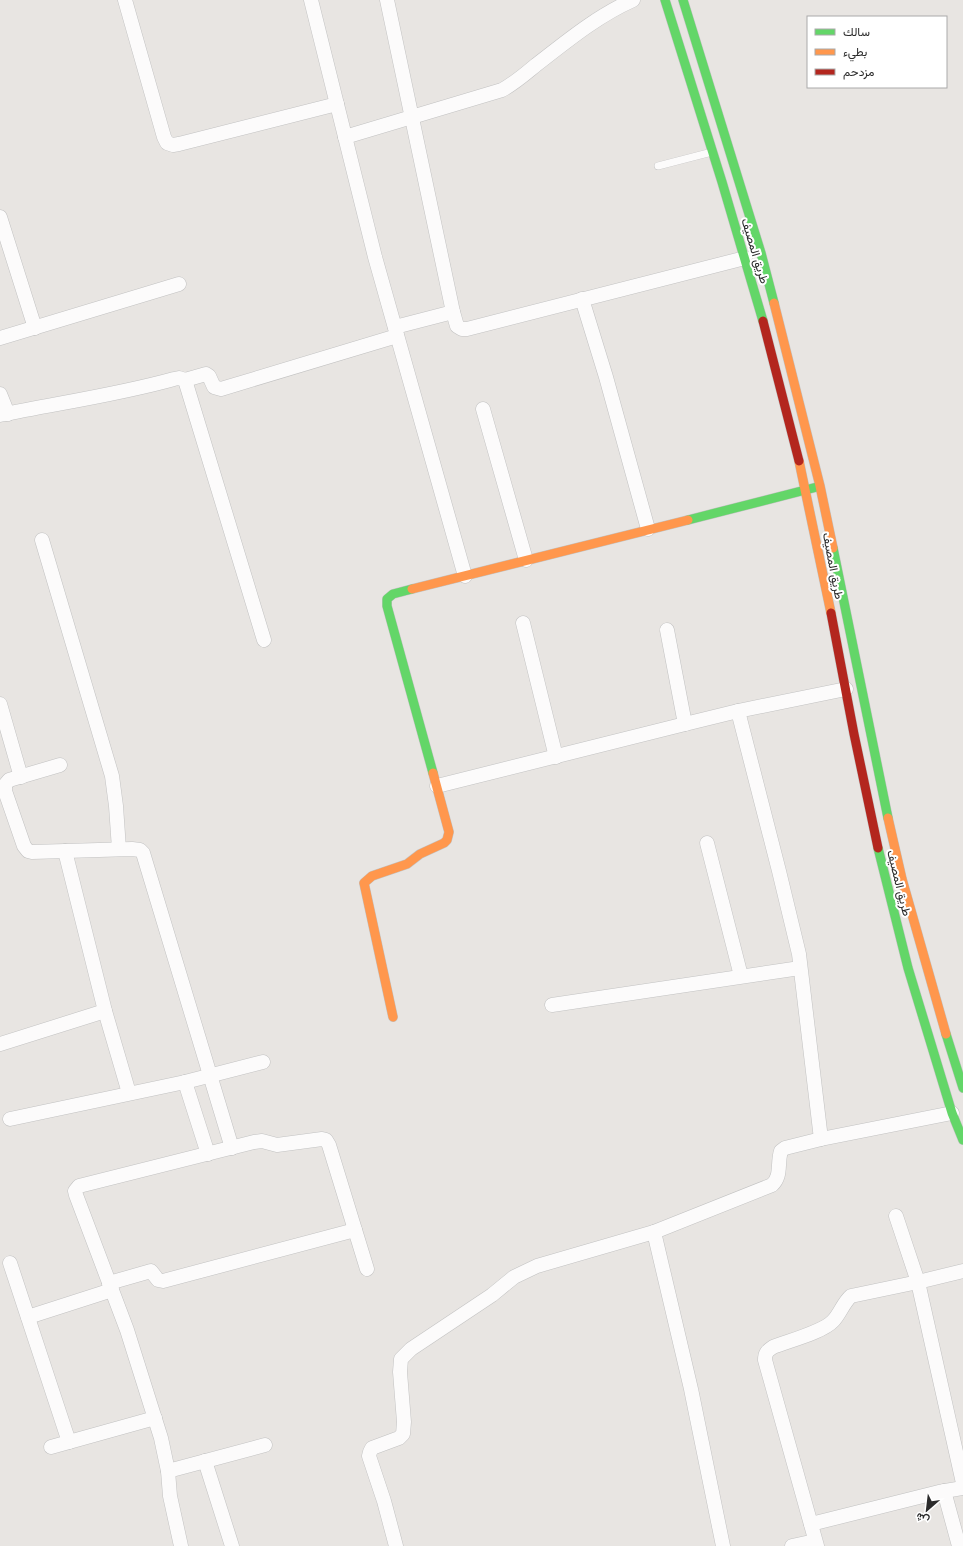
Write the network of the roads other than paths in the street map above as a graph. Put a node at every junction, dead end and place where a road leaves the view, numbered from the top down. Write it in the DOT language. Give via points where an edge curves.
graph roads {
  1 [pos="125,0"];
  2 [pos="311,0"];
  3 [pos="387,0"];
  4 [pos="632,0"];
  5 [pos="665,0"];
  6 [pos="683,0"];
  7 [pos="337,104"];
  8 [pos="412,118"];
  9 [pos="345,137"];
  10 [pos="712,152"];
  11 [pos="658,166"];
  12 [pos="0,217"];
  13 [pos="745,258"];
  14 [pos="179,284"];
  15 [pos="582,299"];
  16 [pos="453,312"];
  17 [pos="35,328"];
  18 [pos="396,332"];
  19 [pos="0,338"];
  20 [pos="185,380"];
  21 [pos="0,394"];
  22 [pos="483,409"];
  23 [pos="4,414"];
  24 [pos="820,486"];
  25 [pos="806,489"];
  26 [pos="648,529"];
  27 [pos="42,540"];
  28 [pos="526,560"];
  29 [pos="465,576"];
  30 [pos="523,623"];
  31 [pos="666,630"];
  32 [pos="264,640"];
  33 [pos="846,689"];
  34 [pos="0,704"];
  35 [pos="738,711"];
  36 [pos="685,724"];
  37 [pos="556,757"];
  38 [pos="60,765"];
  39 [pos="21,777"];
  40 [pos="437,786"];
  41 [pos="707,843"];
  42 [pos="119,849"];
  43 [pos="65,851"];
  44 [pos="800,968"];
  45 [pos="741,976"];
  46 [pos="552,1005"];
  47 [pos="105,1011"];
  48 [pos="393,1018"];
  49 [pos="0,1044"];
  50 [pos="263,1062"];
  51 [pos="210,1076"];
  52 [pos="185,1082"];
  53 [pos="963,1088"];
  54 [pos="130,1093"];
  55 [pos="952,1113"];
  56 [pos="10,1119"];
  57 [pos="821,1139"];
  58 [pos="963,1140"];
  59 [pos="232,1148"];
  60 [pos="208,1154"];
  61 [pos="896,1216"];
  62 [pos="355,1230"];
  63 [pos="654,1232"];
  64 [pos="10,1263"];
  65 [pos="367,1269"];
  66 [pos="963,1271"];
  67 [pos="918,1282"];
  68 [pos="110,1286"];
  69 [pos="28,1317"];
  70 [pos="155,1418"];
  71 [pos="69,1442"];
  72 [pos="265,1445"];
  73 [pos="51,1447"];
  74 [pos="205,1461"];
  75 [pos="168,1471"];
  76 [pos="963,1483"];
  77 [pos="963,1488"];
  78 [pos="944,1491"];
  79 [pos="811,1524"];
  80 [pos="816,1543"];
  81 [pos="181,1546"];
  82 [pos="232,1546"];
  83 [pos="396,1546"];
  84 [pos="723,1546"];
  85 [pos="792,1546"];
  86 [pos="959,1546"];
  1 -- 7 [label="street" via="167,143 179,144"];
  2 -- 7 [label="street"];
  3 -- 8 [label="street"];
  4 -- 8 [label="street" via="608,12 502,90"];
  5 -- 10 [label="street, طريق المصيف"];
  6 -- 24 [label="street, طريق المصيف" via="761,253"];
  7 -- 9 [label="street"];
  8 -- 9 [label="street"];
  8 -- 16 [label="street"];
  9 -- 18 [label="street"];
  10 -- 11 [label="lane"];
  10 -- 13 [label="street, طريق المصيف"];
  12 -- 17 [label="street"];
  13 -- 15 [label="street"];
  13 -- 25 [label="street, طريق المصيف" via="776,366"];
  14 -- 17 [label="street"];
  15 -- 16 [label="street" via="467,329 457,326"];
  15 -- 26 [label="street"];
  16 -- 18 [label="street"];
  17 -- 19 [label="street"];
  18 -- 20 [label="street" via="221,389 214,387 206,374"];
  18 -- 29 [label="street"];
  20 -- 23 [label="street" via="179,378 131,390"];
  20 -- 32 [label="street"];
  21 -- 23 [label="street"];
  22 -- 28 [label="street"];
  24 -- 25 [label="street"];
  24 -- 53 [label="street, طريق المصيف" via="902,879"];
  25 -- 26 [label="street"];
  25 -- 33 [label="street, طريق المصيف"];
  26 -- 28 [label="street"];
  27 -- 42 [label="street" via="112,776"];
  28 -- 29 [label="street"];
  29 -- 40 [label="street" via="393,594 386,602"];
  30 -- 37 [label="street"];
  31 -- 36 [label="street"];
  33 -- 35 [label="street"];
  33 -- 55 [label="street, طريق المصيف" via="885,882"];
  34 -- 39 [label="street"];
  35 -- 36 [label="street"];
  35 -- 44 [label="street" via="788,906"];
  36 -- 37 [label="street"];
  37 -- 40 [label="street"];
  38 -- 39 [label="street"];
  39 -- 43 [label="street" via="9,780 4,788 26,849 32,852"];
  40 -- 48 [label="street" via="449,832 447,840 407,864 372,876 364,883"];
  41 -- 45 [label="street"];
  42 -- 43 [label="street"];
  42 -- 51 [label="street" via="137,849 143,853"];
  43 -- 47 [label="street"];
  44 -- 45 [label="street"];
  44 -- 57 [label="street"];
  45 -- 46 [label="street"];
  47 -- 49 [label="street"];
  47 -- 54 [label="street"];
  50 -- 51 [label="street"];
  51 -- 52 [label="street"];
  51 -- 59 [label="street"];
  52 -- 54 [label="street"];
  52 -- 60 [label="street"];
  54 -- 56 [label="street"];
  55 -- 57 [label="street"];
  55 -- 58 [label="street, طريق المصيف"];
  57 -- 63 [label="street" via="781,1151 778,1176 772,1185"];
  59 -- 60 [label="street"];
  59 -- 62 [label="street" via="262,1141 277,1145 326,1140"];
  60 -- 68 [label="street" via="76,1188"];
  61 -- 67 [label="street"];
  62 -- 65 [label="street"];
  62 -- 68 [label="street" via="163,1281 158,1280 151,1271"];
  63 -- 83 [label="street" via="524,1272 411,1349 401,1359 403,1434 372,1448 369,1456"];
  63 -- 84 [label="street" via="691,1388"];
  64 -- 69 [label="street"];
  66 -- 67 [label="street"];
  67 -- 76 [label="street"];
  67 -- 79 [label="street" via="851,1296 837,1316 826,1326 773,1347 765,1354"];
  68 -- 69 [label="street"];
  68 -- 70 [label="street"];
  69 -- 71 [label="street"];
  70 -- 71 [label="street"];
  70 -- 75 [label="street"];
  71 -- 73 [label="street"];
  72 -- 74 [label="street"];
  74 -- 75 [label="street"];
  74 -- 82 [label="street"];
  75 -- 81 [label="street" via="170,1496"];
  77 -- 78 [label="street"];
  78 -- 79 [label="street"];
  78 -- 86 [label="street"];
  79 -- 80 [label="street"];
  80 -- 85 [label="street"];
}
